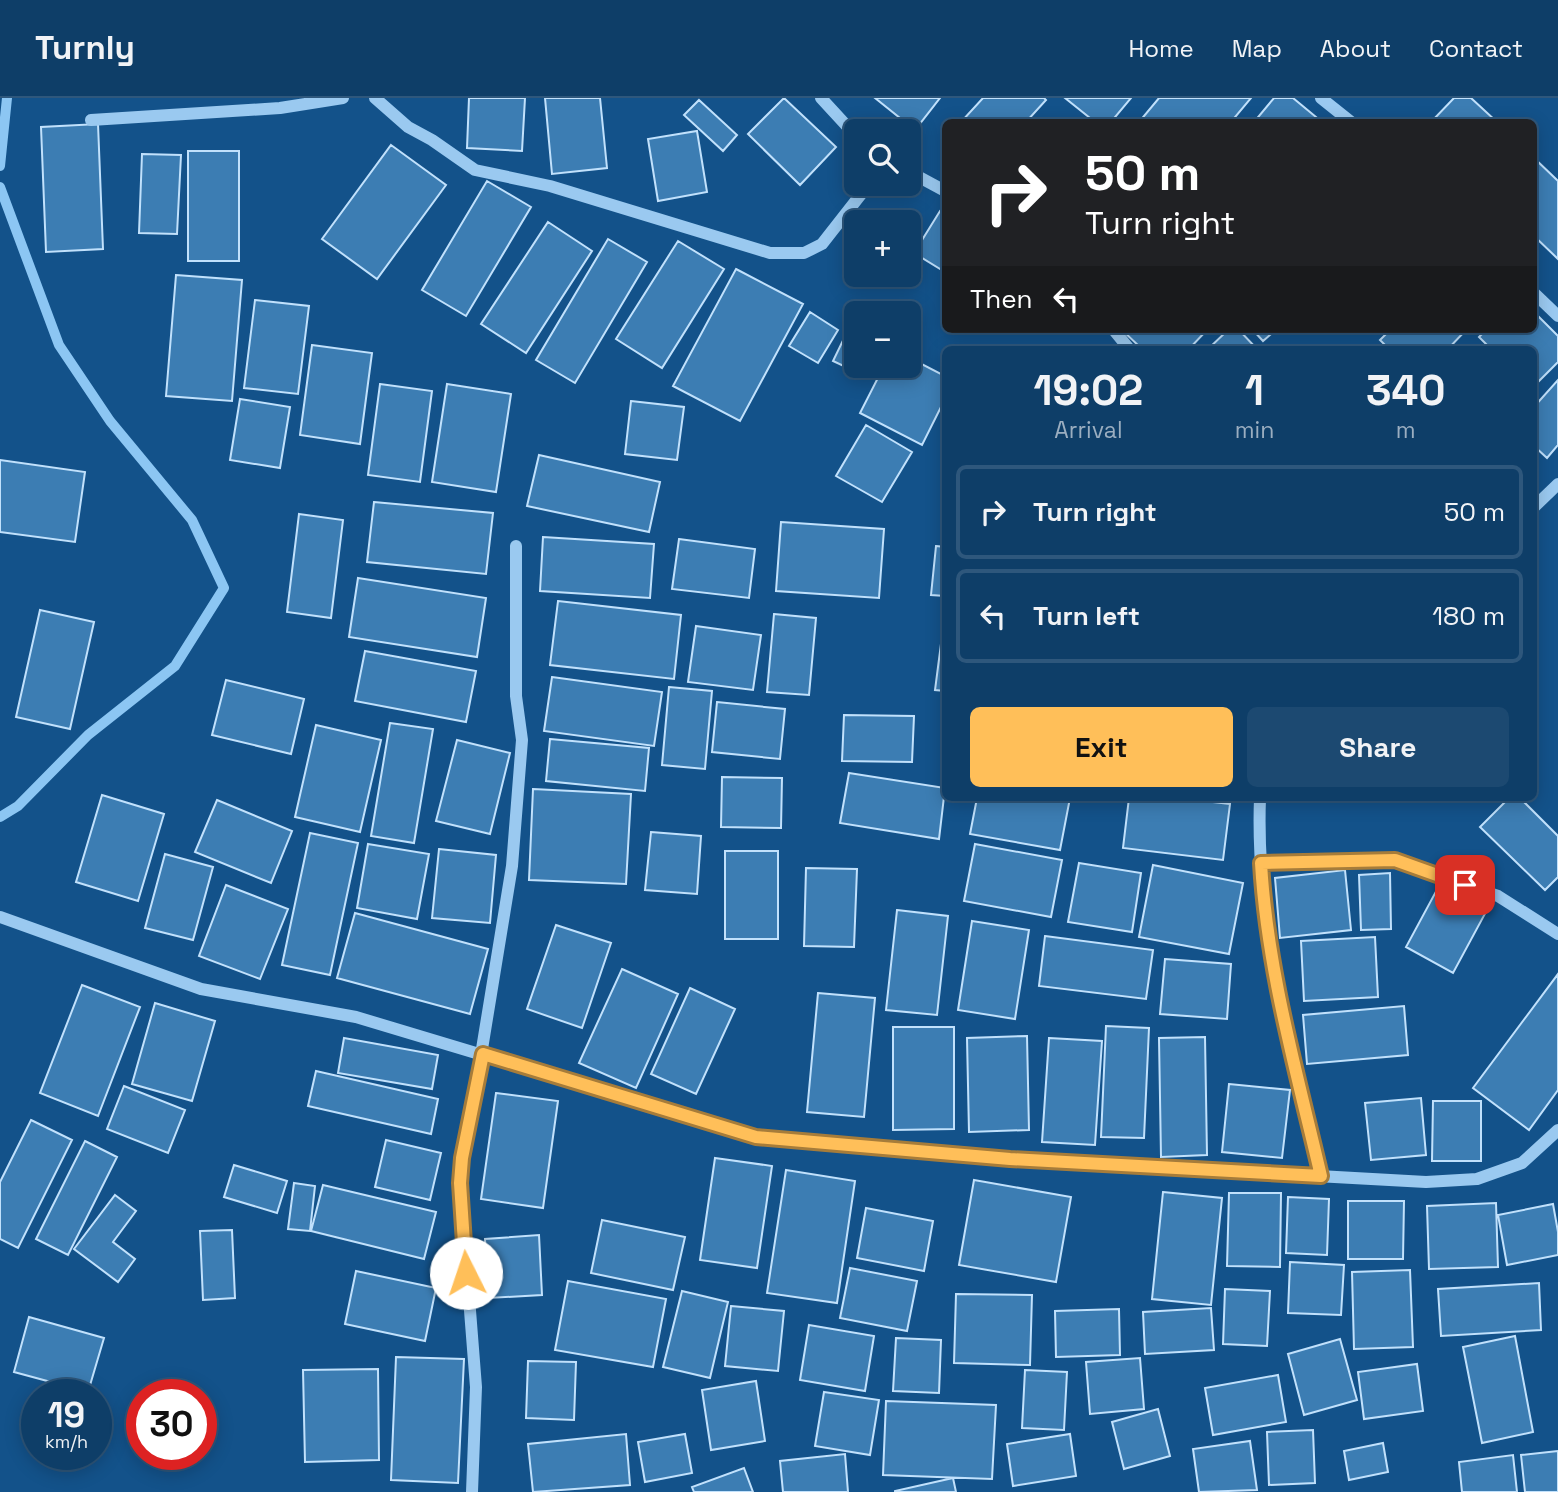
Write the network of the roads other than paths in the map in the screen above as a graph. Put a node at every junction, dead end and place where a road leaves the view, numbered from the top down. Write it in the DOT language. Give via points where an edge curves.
graph roads {
  1 [pos="343,98"];
  2 [pos="375,98"];
  3 [pos="821,98"];
  4 [pos="1321,98"];
  5 [pos="1347,119"];
  6 [pos="91,120"];
  7 [pos="844,123"];
  8 [pos="921,178"];
  9 [pos="942,189"];
  10 [pos="860,196"];
  11 [pos="1537,296"];
  12 [pos="1558,316"];
  13 [pos="1558,484"];
  14 [pos="1537,504"];
  15 [pos="516,546"];
  16 [pos="1260,801"];
  17 [pos="1261,863"];
  18 [pos="0,917"];
  19 [pos="1558,934"];
  20 [pos="483,1054"];
  21 [pos="1558,1130"];
  22 [pos="1321,1176"];
  23 [pos="472,1492"];
  1 -- 6 [label="street" via="281,108"];
  2 -- 10 [label="street" via="408,127 475,170 550,186 770,253 804,253 822,244"];
  3 -- 7 [label="street"];
  4 -- 5 [label="street"];
  8 -- 9 [label="street"];
  11 -- 12 [label="street"];
  13 -- 14 [label="street"];
  15 -- 20 [label="street" via="516,696 522,740 512,866"];
  16 -- 17 [label="street"];
  17 -- 19 [label="street" via="1395,860 1498,896"];
  17 -- 22 [label="street" via="1273,967"];
  18 -- 20 [label="street" via="201,989 356,1017"];
  20 -- 22 [label="street" via="756,1137 1010,1159"];
  20 -- 23 [label="street" via="460,1183 476,1387"];
  21 -- 22 [label="street" via="1522,1163 1477,1179 1426,1182"];
}
